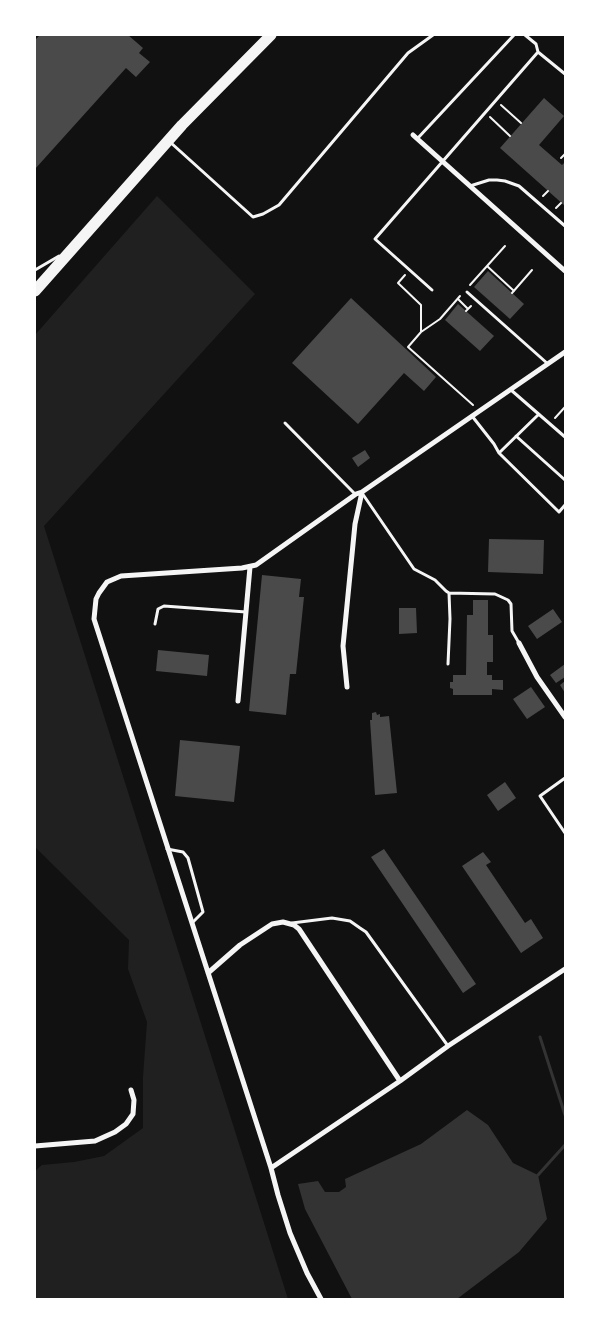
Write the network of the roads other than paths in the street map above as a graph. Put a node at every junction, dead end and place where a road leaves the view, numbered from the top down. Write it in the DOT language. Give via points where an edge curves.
graph roads {
  1 [pos="271,35"];
  2 [pos="433,35"];
  3 [pos="514,35"];
  4 [pos="525,35"];
  5 [pos="538,52"];
  6 [pos="565,74"];
  7 [pos="415,137"];
  8 [pos="168,140"];
  9 [pos="442,161"];
  10 [pos="470,186"];
  11 [pos="565,226"];
  12 [pos="74,247"];
  13 [pos="35,270"];
  14 [pos="565,271"];
  15 [pos="432,290"];
  16 [pos="35,291"];
  17 [pos="466,292"];
  18 [pos="565,352"];
  19 [pos="548,364"];
  20 [pos="511,390"];
  21 [pos="539,414"];
  22 [pos="472,416"];
  23 [pos="285,423"];
  24 [pos="516,436"];
  25 [pos="565,437"];
  26 [pos="499,453"];
  27 [pos="565,480"];
  28 [pos="359,493"];
  29 [pos="565,506"];
  30 [pos="250,567"];
  31 [pos="449,592"];
  32 [pos="246,612"];
  33 [pos="156,624"];
  34 [pos="519,643"];
  35 [pos="448,664"];
  36 [pos="347,687"];
  37 [pos="238,701"];
  38 [pos="565,717"];
  39 [pos="565,778"];
  40 [pos="565,833"];
  41 [pos="167,849"];
  42 [pos="191,923"];
  43 [pos="289,923"];
  44 [pos="565,969"];
  45 [pos="208,973"];
  46 [pos="448,1046"];
  47 [pos="400,1081"];
  48 [pos="131,1090"];
  49 [pos="35,1146"];
  50 [pos="271,1168"];
  51 [pos="321,1299"];
  1 -- 8 [label="main road"];
  2 -- 8 [label="lane" via="408,53 279,205 263,214 253,217"];
  3 -- 7 [label="lane"];
  4 -- 5 [label="lane" via="536,44"];
  5 -- 6 [label="lane"];
  5 -- 9 [label="lane"];
  7 -- 9 [label="street"];
  8 -- 12 [label="main road"];
  9 -- 10 [label="street"];
  9 -- 15 [label="lane" via="375,239"];
  10 -- 11 [label="lane" via="489,180 519,186"];
  10 -- 14 [label="street"];
  12 -- 13 [label="lane"];
  12 -- 16 [label="main road"];
  17 -- 19 [label="lane"];
  18 -- 19 [label="street"];
  19 -- 20 [label="street"];
  20 -- 21 [label="lane"];
  20 -- 22 [label="street"];
  21 -- 24 [label="lane"];
  21 -- 25 [label="lane"];
  22 -- 26 [label="lane"];
  22 -- 28 [label="street"];
  23 -- 28 [label="lane"];
  24 -- 26 [label="lane"];
  24 -- 27 [label="lane"];
  26 -- 29 [label="lane" via="559,512"];
  28 -- 30 [label="street"];
  28 -- 31 [label="lane" via="414,568"];
  28 -- 36 [label="street" via="343,646"];
  30 -- 32 [label="street"];
  30 -- 41 [label="street" via="121,576 108,582 99,592 94,619"];
  31 -- 34 [label="lane" via="495,594 505,598 511,604 512,631"];
  31 -- 35 [label="lane"];
  32 -- 33 [label="lane" via="164,606 158,609"];
  32 -- 37 [label="street"];
  34 -- 38 [label="street"];
  39 -- 40 [label="lane" via="540,796"];
  41 -- 42 [label="street"];
  41 -- 42 [label="lane" via="183,852 188,858 203,912"];
  42 -- 45 [label="street"];
  43 -- 45 [label="street" via="272,924 240,945"];
  43 -- 46 [label="lane" via="332,918 350,921 366,932"];
  43 -- 47 [label="street" via="298,929"];
  44 -- 46 [label="street"];
  45 -- 50 [label="street"];
  46 -- 47 [label="street"];
  47 -- 50 [label="street"];
  48 -- 49 [label="street" via="133,1114 115,1132 95,1141"];
  50 -- 51 [label="street" via="290,1233"];
}
